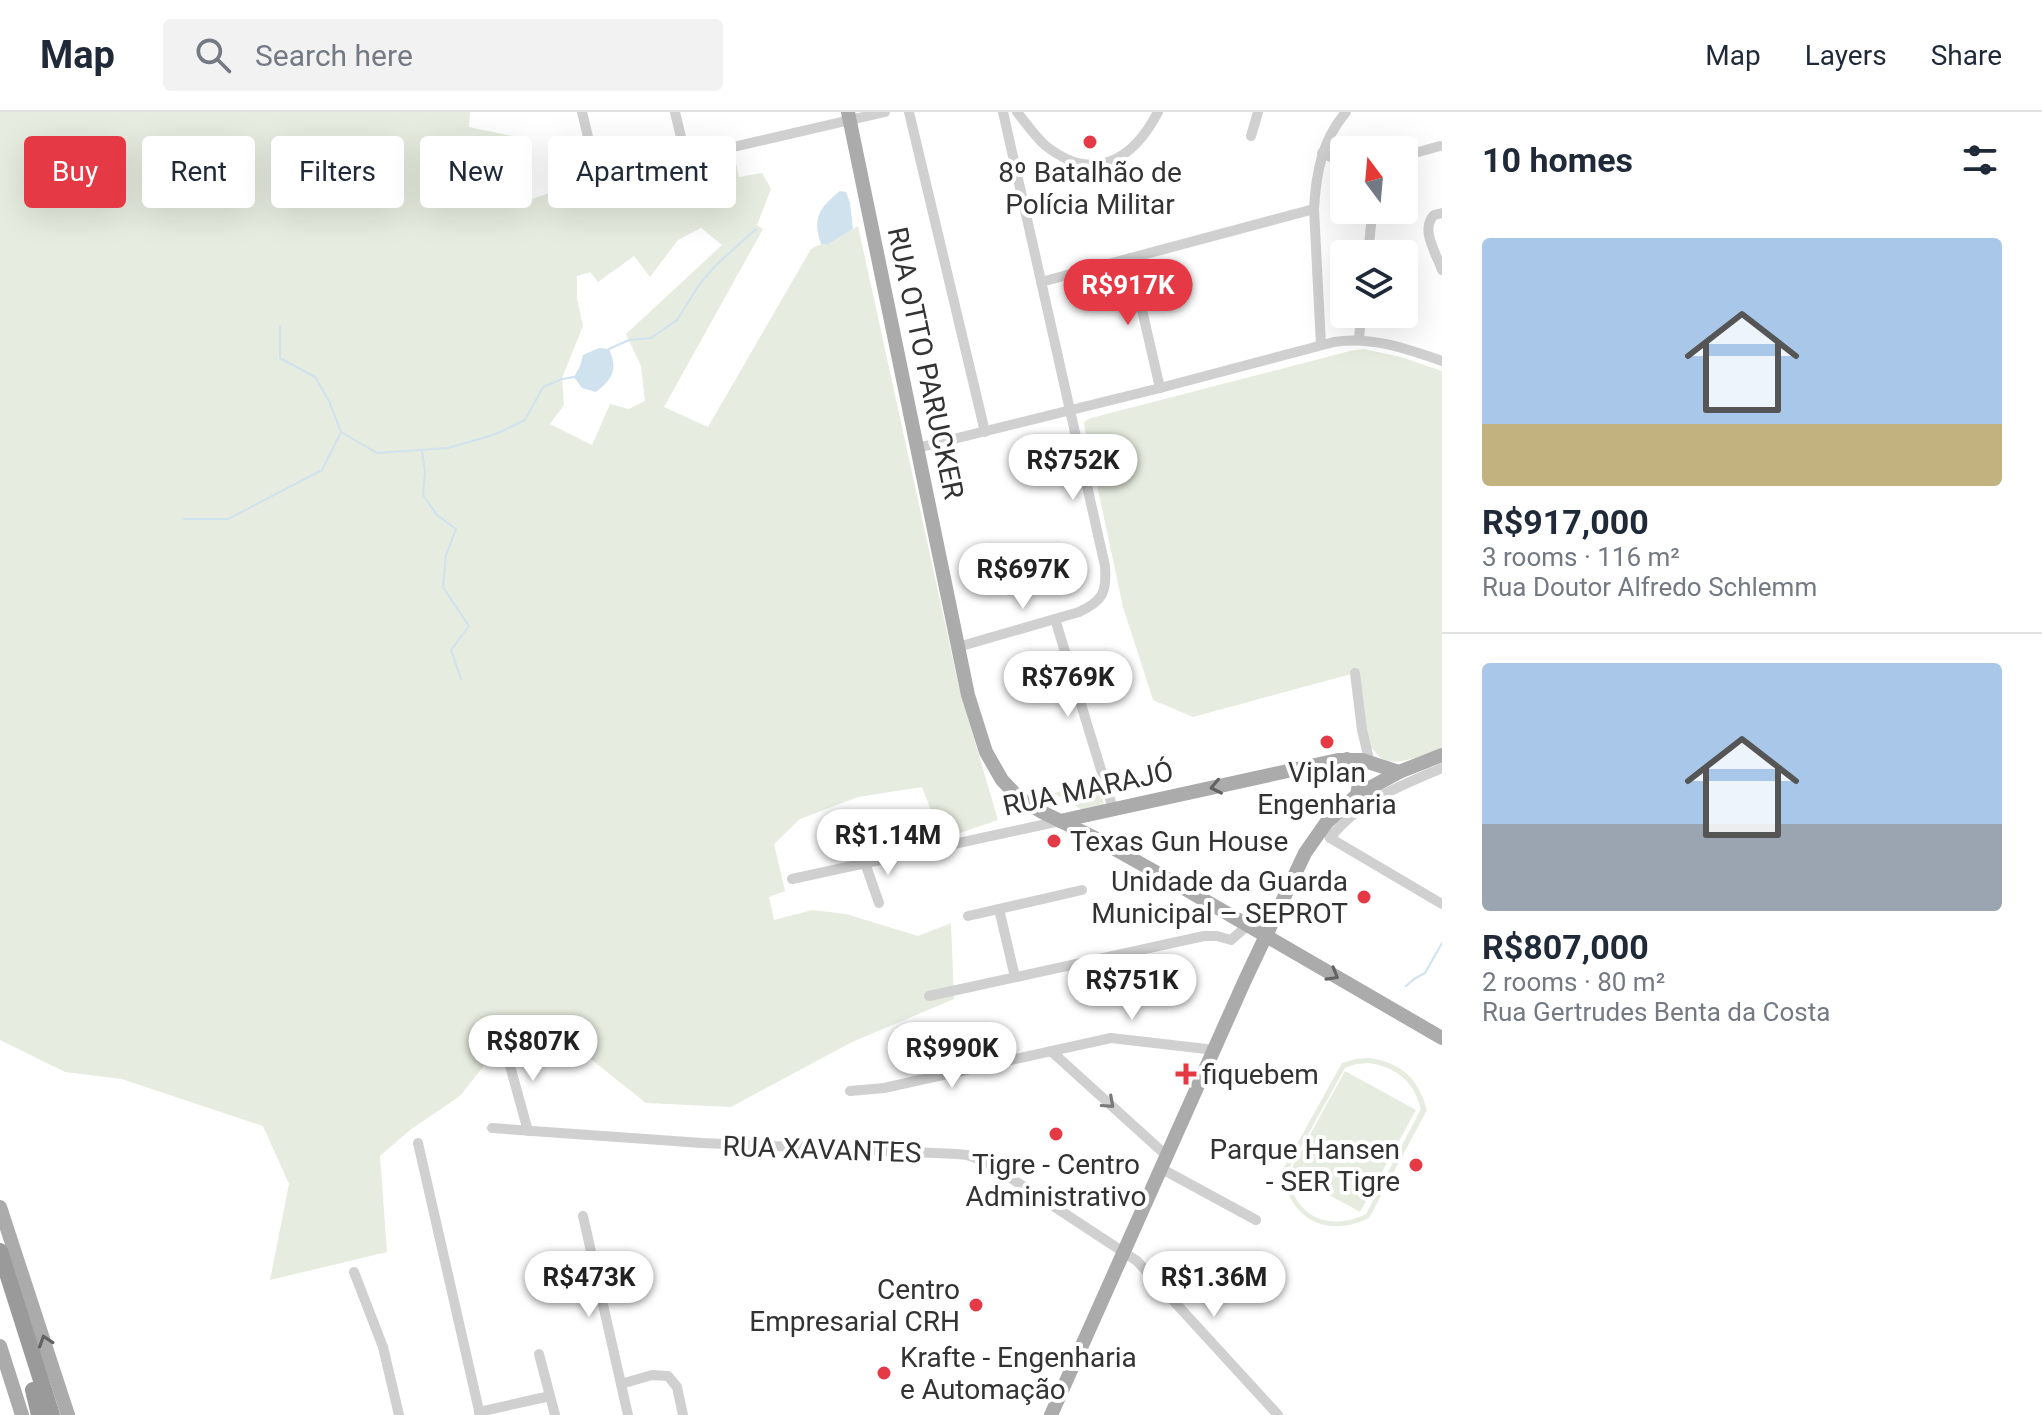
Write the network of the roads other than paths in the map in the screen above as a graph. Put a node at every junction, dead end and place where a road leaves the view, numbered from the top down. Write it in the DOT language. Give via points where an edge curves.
graph roads {
  1 [pos="582,112"];
  2 [pos="675,112"];
  3 [pos="885,112"];
  4 [pos="909,112"];
  5 [pos="1003,112"];
  6 [pos="1017,112"];
  7 [pos="1158,112"];
  8 [pos="1258,112"];
  9 [pos="1346,112"];
  10 [pos="855,115"];
  11 [pos="588,136"];
  12 [pos="681,136"];
  13 [pos="1251,136"];
  14 [pos="736,145"];
  15 [pos="1440,146"];
  16 [pos="1418,152"];
  17 [pos="1322,153"];
  18 [pos="1330,157"];
  19 [pos="1314,209"];
  20 [pos="1442,213"];
  21 [pos="1371,225"];
  22 [pos="1369,240"];
  23 [pos="1130,258"];
  24 [pos="1442,270"];
  25 [pos="1041,282"];
  26 [pos="1360,328"];
  27 [pos="1359,340"];
  28 [pos="1321,345"];
  29 [pos="1442,361"];
  30 [pos="1160,388"];
  31 [pos="1070,411"];
  32 [pos="985,432"];
  33 [pos="917,448"];
  34 [pos="1055,619"];
  35 [pos="958,647"];
  36 [pos="1355,673"];
  37 [pos="1442,755"];
  38 [pos="1347,759"];
  39 [pos="1370,763"];
  40 [pos="1442,768"];
  41 [pos="1399,772"];
  42 [pos="1357,795"];
  43 [pos="1113,809"];
  44 [pos="1096,813"];
  45 [pos="1060,821"];
  46 [pos="1328,830"];
  47 [pos="1095,838"];
  48 [pos="865,863"];
  49 [pos="792,879"];
  50 [pos="1082,890"];
  51 [pos="879,903"];
  52 [pos="1442,904"];
  53 [pos="999,909"];
  54 [pos="968,916"];
  55 [pos="1247,926"];
  56 [pos="1265,936"];
  57 [pos="1256,958"];
  58 [pos="1015,977"];
  59 [pos="929,996"];
  60 [pos="1442,1038"];
  61 [pos="504,1044"];
  62 [pos="1215,1050"];
  63 [pos="1051,1051"];
  64 [pos="850,1091"];
  65 [pos="492,1128"];
  66 [pos="528,1131"];
  67 [pos="418,1143"];
  68 [pos="1164,1163"];
  69 [pos="0,1207"];
  70 [pos="583,1216"];
  71 [pos="1256,1220"];
  72 [pos="0,1251"];
  73 [pos="1125,1253"];
  74 [pos="354,1272"];
  75 [pos="0,1284"];
  76 [pos="0,1346"];
  77 [pos="539,1354"];
  78 [pos="621,1384"];
  79 [pos="550,1396"];
  80 [pos="480,1414"];
  81 [pos="22,1415"];
  82 [pos="40,1415"];
  83 [pos="52,1415"];
  84 [pos="68,1415"];
  85 [pos="399,1415"];
  86 [pos="555,1415"];
  87 [pos="628,1415"];
  88 [pos="683,1415"];
  89 [pos="1051,1415"];
  90 [pos="1278,1415"];
  1 -- 11 [label="street"];
  2 -- 12 [label="street"];
  3 -- 10 [label="street"];
  4 -- 32 [label="street"];
  5 -- 25 [label="street"];
  6 -- 7 [label="street" via="1048,148 1092,166 1114,161 1132,149"];
  8 -- 13 [label="street"];
  9 -- 17 [label="street"];
  10 -- 14 [label="street"];
  10 -- 33 [label="main road, RUA OTTO PARUCKER"];
  15 -- 16 [label="street"];
  17 -- 18 [label="street"];
  17 -- 19 [label="street"];
  19 -- 23 [label="street"];
  19 -- 28 [label="street"];
  20 -- 24 [label="street" via="1427,225"];
  21 -- 22 [label="street"];
  23 -- 25 [label="street"];
  23 -- 30 [label="street"];
  25 -- 31 [label="street"];
  26 -- 27 [label="street"];
  27 -- 28 [label="street"];
  27 -- 29 [label="street"];
  28 -- 30 [label="street"];
  30 -- 31 [label="street"];
  31 -- 32 [label="street"];
  31 -- 34 [label="street" via="1106,584 1090,607"];
  32 -- 33 [label="street"];
  33 -- 35 [label="main road, RUA OTTO PARUCKER"];
  34 -- 35 [label="street"];
  34 -- 43 [label="street"];
  35 -- 45 [label="main road, RUA OTTO PARUCKER" via="976,723 996,771 1019,798"];
  36 -- 39 [label="street"];
  37 -- 41 [label="main road"];
  38 -- 39 [label="main road, RUA MARAJÓ"];
  38 -- 42 [label="main road" via="1359,776"];
  38 -- 43 [label="main road, RUA MARAJÓ, one-way"];
  39 -- 41 [label="main road, RUA MARAJÓ"];
  40 -- 46 [label="street" via="1399,785"];
  41 -- 42 [label="main road"];
  42 -- 46 [label="main road" via="1340,808"];
  43 -- 44 [label="main road, RUA MARAJÓ"];
  44 -- 45 [label="main road, RUA MARAJÓ"];
  44 -- 47 [label="main road" via="1088,825"];
  45 -- 47 [label="main road, RUA OTTO PARUCKER"];
  45 -- 48 [label="street, RUA MARAJÓ"];
  46 -- 52 [label="street"];
  46 -- 56 [label="main road" via="1305,853"];
  47 -- 55 [label="main road, RUA OTTO PARUCKER"];
  48 -- 49 [label="street, RUA MARAJÓ"];
  48 -- 51 [label="street"];
  50 -- 53 [label="street"];
  53 -- 54 [label="street"];
  53 -- 58 [label="street"];
  55 -- 56 [label="main road, RUA OTTO PARUCKER"];
  55 -- 57 [label="main road"];
  55 -- 58 [label="street" via="1231,940 1204,936"];
  56 -- 57 [label="main road"];
  56 -- 60 [label="main road, RUA OTTO PARUCKER, one-way"];
  57 -- 62 [label="main road"];
  58 -- 59 [label="street"];
  61 -- 66 [label="street"];
  62 -- 63 [label="street" via="1121,1038"];
  62 -- 68 [label="main road"];
  63 -- 64 [label="street"];
  63 -- 68 [label="street, one-way"];
  65 -- 66 [label="street, RUA XAVANTES"];
  66 -- 73 [label="street, RUA XAVANTES" via="967,1155 1002,1171"];
  67 -- 80 [label="street"];
  68 -- 71 [label="street"];
  68 -- 73 [label="main road"];
  84 -- 69 [label="main road, one-way"];
  70 -- 78 [label="street"];
  72 -- 83 [label="highway"];
  73 -- 89 [label="main road"];
  73 -- 90 [label="street, RUA XAVANTES" via="1144,1267"];
  74 -- 85 [label="street" via="383,1347"];
  75 -- 82 [label="highway"];
  76 -- 81 [label="main road"];
  77 -- 79 [label="street"];
  78 -- 87 [label="street"];
  78 -- 88 [label="street" via="668,1376 677,1387"];
  79 -- 80 [label="street"];
  79 -- 86 [label="street"];
}
